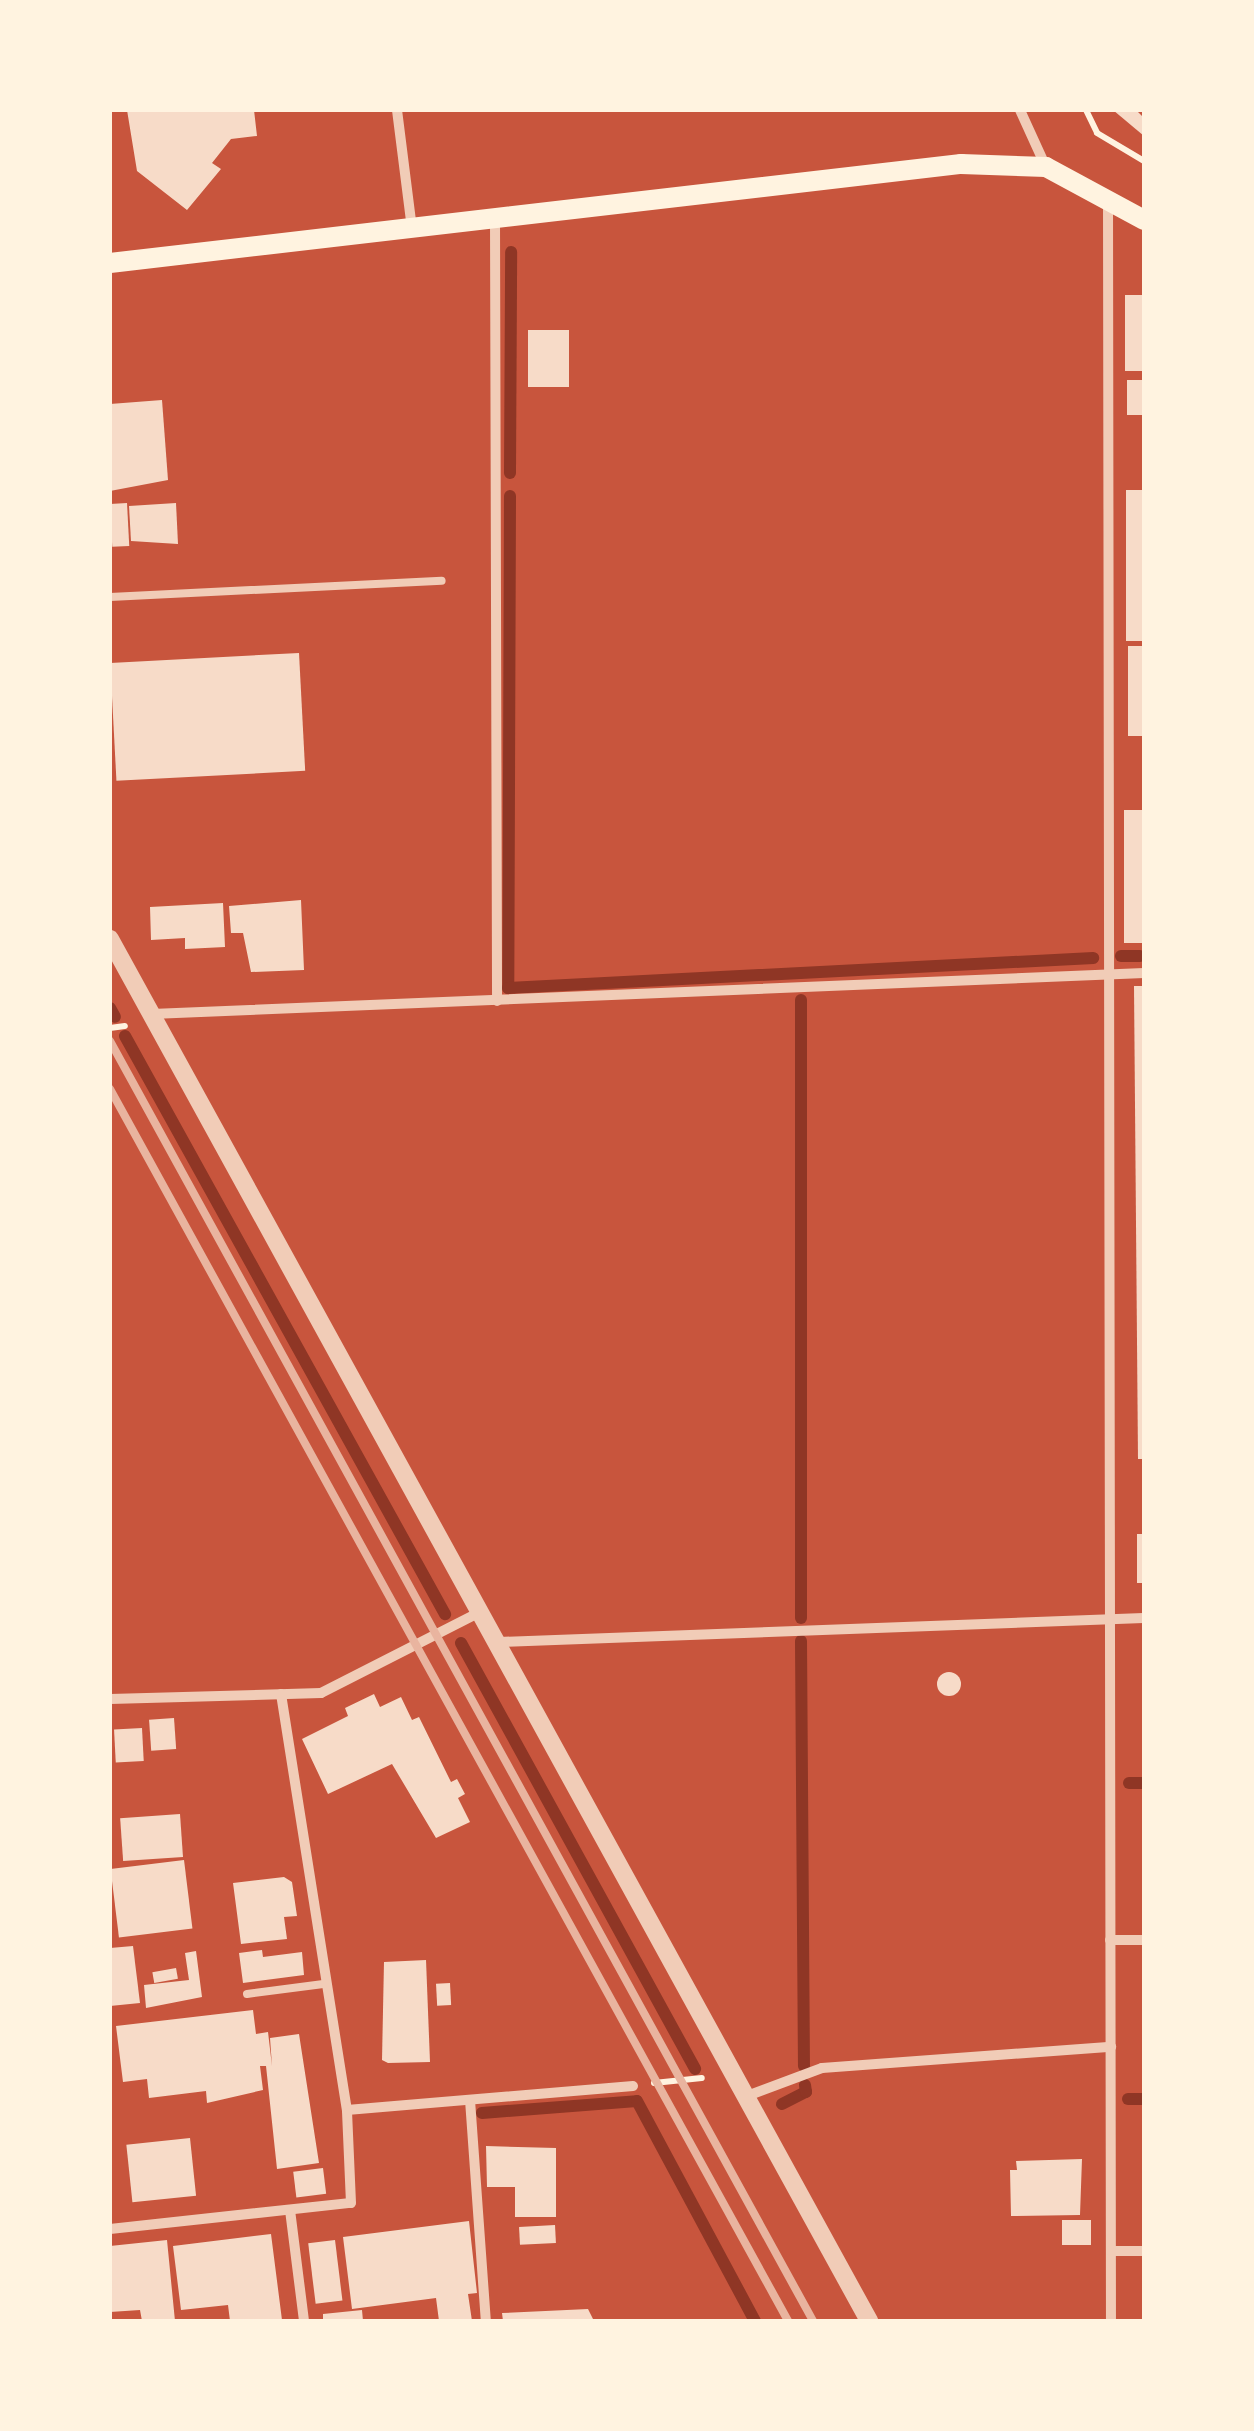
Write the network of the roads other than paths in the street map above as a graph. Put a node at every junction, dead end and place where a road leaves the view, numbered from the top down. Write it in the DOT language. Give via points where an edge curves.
graph roads {
  1 [pos="398,110"];
  2 [pos="1020,110"];
  3 [pos="1046,167"];
  4 [pos="1108,199"];
  5 [pos="495,220"];
  6 [pos="1144,220"];
  7 [pos="412,230"];
  8 [pos="110,263"];
  9 [pos="442,581"];
  10 [pos="110,597"];
  11 [pos="110,939"];
  12 [pos="1109,974"];
  13 [pos="1144,974"];
  14 [pos="497,1001"];
  15 [pos="152,1014"];
  16 [pos="481,1611"];
  17 [pos="1110,1618"];
  18 [pos="1144,1618"];
  19 [pos="500,1642"];
  20 [pos="281,1694"];
  21 [pos="110,1700"];
  22 [pos="1110,1940"];
  23 [pos="1144,1940"];
  24 [pos="323,1984"];
  25 [pos="247,1994"];
  26 [pos="1111,2048"];
  27 [pos="633,2086"];
  28 [pos="747,2096"];
  29 [pos="470,2100"];
  30 [pos="346,2110"];
  31 [pos="290,2210"];
  32 [pos="110,2229"];
  33 [pos="1111,2251"];
  34 [pos="1144,2251"];
  35 [pos="304,2321"];
  36 [pos="486,2321"];
  37 [pos="870,2321"];
  38 [pos="1111,2321"];
  1 -- 7 [label="street"];
  2 -- 3 [label="street"];
  3 -- 4 [label="main road"];
  3 -- 5 [label="main road" via="961,164"];
  4 -- 6 [label="main road"];
  4 -- 12 [label="street"];
  5 -- 7 [label="main road"];
  5 -- 14 [label="street"];
  7 -- 8 [label="main road"];
  9 -- 10 [label="lane"];
  11 -- 15 [label="street"];
  12 -- 13 [label="street"];
  12 -- 14 [label="street"];
  12 -- 17 [label="street"];
  14 -- 15 [label="street"];
  15 -- 16 [label="street"];
  16 -- 19 [label="street"];
  16 -- 20 [label="street" via="321,1693"];
  17 -- 18 [label="street"];
  17 -- 19 [label="street"];
  17 -- 22 [label="street"];
  19 -- 28 [label="street"];
  20 -- 21 [label="street"];
  20 -- 24 [label="street"];
  22 -- 23 [label="street"];
  22 -- 26 [label="street"];
  24 -- 25 [label="lane"];
  24 -- 30 [label="street"];
  26 -- 28 [label="street" via="822,2068"];
  26 -- 33 [label="street"];
  27 -- 29 [label="street"];
  28 -- 37 [label="street"];
  29 -- 30 [label="street"];
  29 -- 36 [label="street"];
  30 -- 31 [label="street" via="351,2203"];
  31 -- 32 [label="street"];
  31 -- 35 [label="street"];
  33 -- 34 [label="street"];
  33 -- 38 [label="street"];
}
